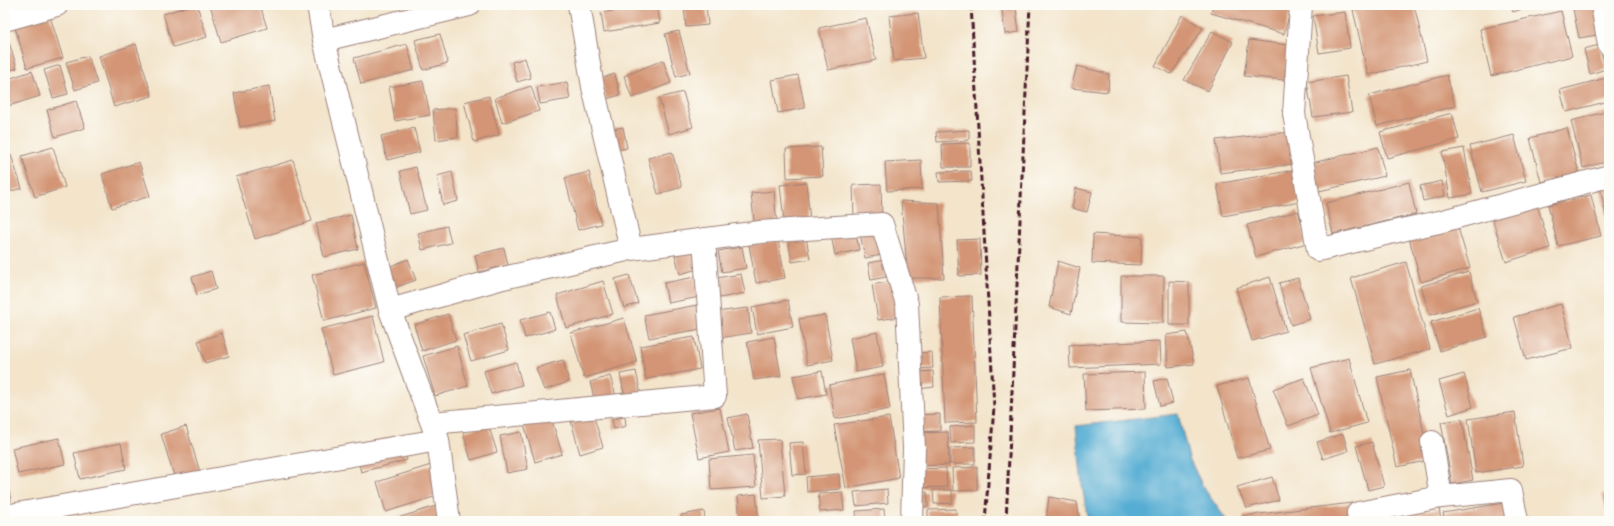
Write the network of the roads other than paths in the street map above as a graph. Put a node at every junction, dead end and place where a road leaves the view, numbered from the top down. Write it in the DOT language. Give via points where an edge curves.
graph roads {
  1 [pos="57,5"];
  2 [pos="318,5"];
  3 [pos="469,5"];
  4 [pos="579,5"];
  5 [pos="1301,5"];
  6 [pos="1602,5"];
  7 [pos="5,20"];
  8 [pos="324,40"];
  9 [pos="1609,45"];
  10 [pos="1609,176"];
  11 [pos="704,239"];
  12 [pos="631,249"];
  13 [pos="390,310"];
  14 [pos="435,432"];
  15 [pos="1432,442"];
  16 [pos="1441,497"];
  17 [pos="5,516"];
  18 [pos="448,521"];
  19 [pos="912,521"];
  20 [pos="1359,521"];
  21 [pos="1517,521"];
  1 -- 7 [label="street"];
  2 -- 8 [label="street"];
  3 -- 8 [label="street"];
  4 -- 12 [label="street" via="593,87"];
  5 -- 10 [label="street" via="1294,114 1318,250 1439,222"];
  6 -- 9 [label="street"];
  8 -- 13 [label="street"];
  11 -- 12 [label="street"];
  11 -- 14 [label="street" via="715,396"];
  11 -- 19 [label="street" via="760,232 882,224 907,304 914,448"];
  12 -- 13 [label="street" via="503,278"];
  13 -- 14 [label="street"];
  14 -- 17 [label="street"];
  14 -- 18 [label="street"];
  15 -- 16 [label="street"];
  16 -- 20 [label="street" via="1358,514"];
  16 -- 21 [label="street" via="1511,490"];
}
